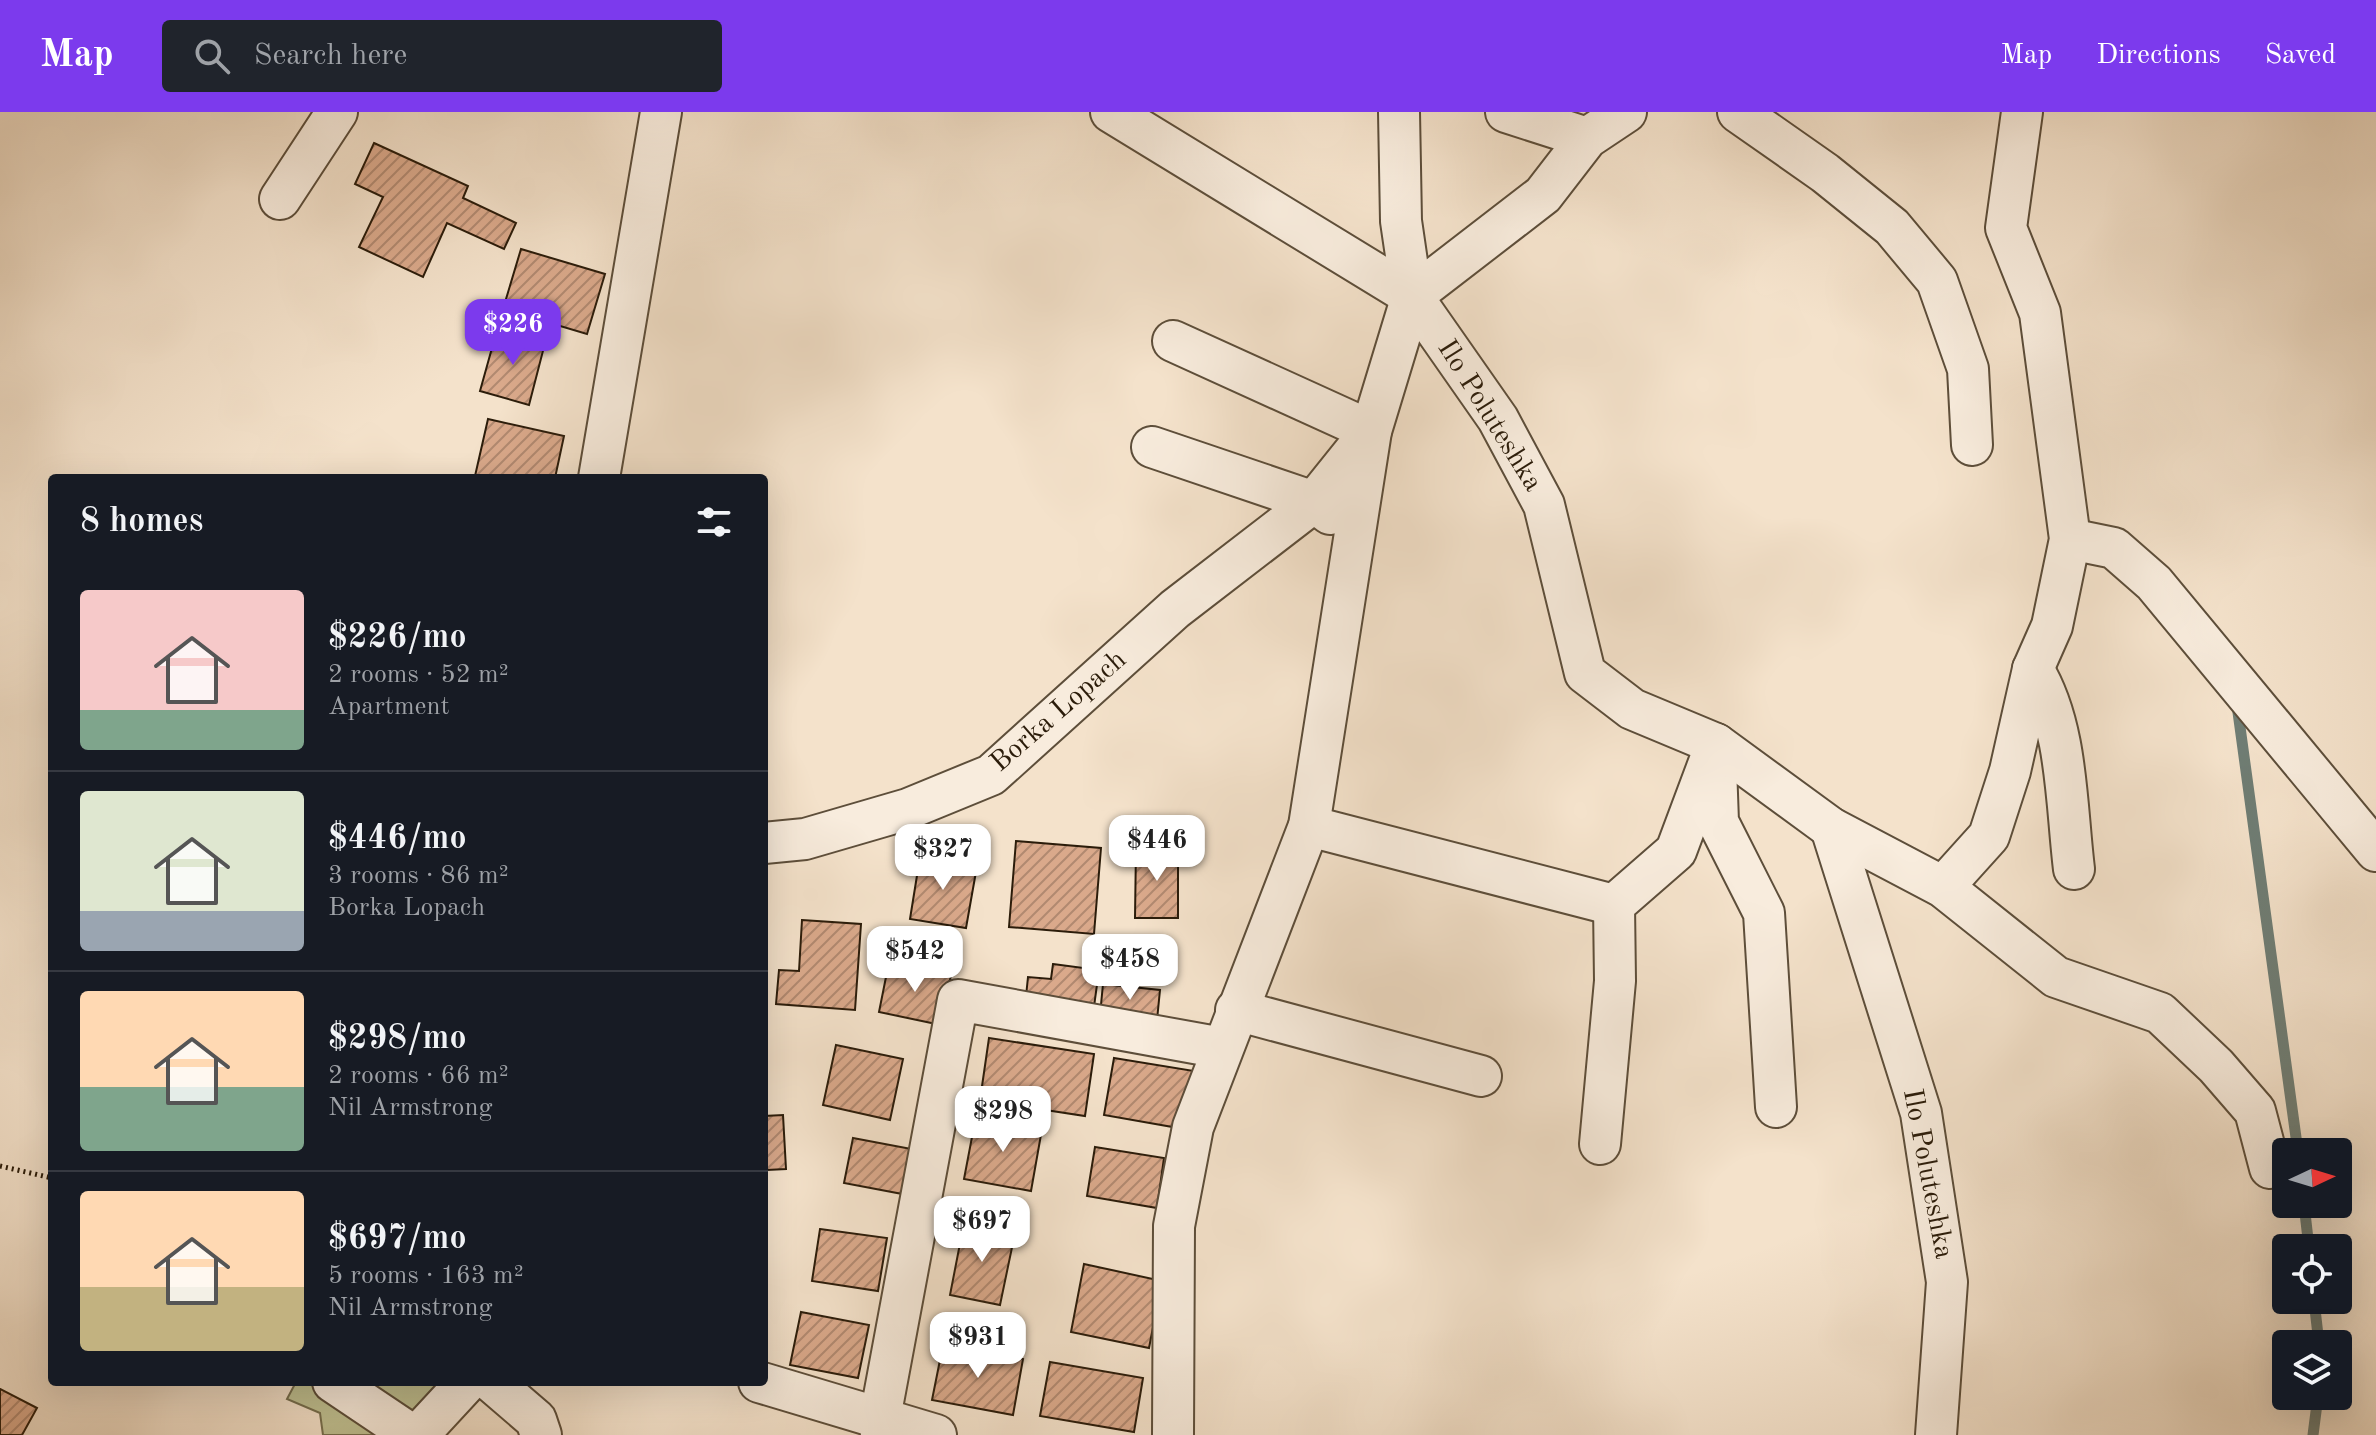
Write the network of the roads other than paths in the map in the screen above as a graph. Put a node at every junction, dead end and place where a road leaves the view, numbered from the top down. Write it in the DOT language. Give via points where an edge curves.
graph roads {
  1 [pos="661,112"];
  2 [pos="1111,112"];
  3 [pos="1399,112"];
  4 [pos="1506,112"];
  5 [pos="1626,112"];
  6 [pos="1738,112"];
  7 [pos="2022,112"];
  8 [pos="318,118"];
  9 [pos="1587,138"];
  10 [pos="280,199"];
  11 [pos="1412,296"];
  12 [pos="1173,341"];
  13 [pos="1371,431"];
  14 [pos="1972,445"];
  15 [pos="1152,447"];
  16 [pos="600,474"];
  17 [pos="1314,502"];
  18 [pos="1354,535"];
  19 [pos="2070,539"];
  20 [pos="2033,669"];
  21 [pos="1716,744"];
  22 [pos="1309,826"];
  23 [pos="1831,828"];
  24 [pos="768,843"];
  25 [pos="2376,851"];
  26 [pos="2074,869"];
  27 [pos="1943,887"];
  28 [pos="1614,905"];
  29 [pos="1236,1010"];
  30 [pos="1222,1048"];
  31 [pos="1481,1076"];
  32 [pos="1776,1107"];
  33 [pos="1600,1144"];
  34 [pos="2270,1168"];
  35 [pos="768,1385"];
  36 [pos="339,1386"];
  37 [pos="463,1386"];
  38 [pos="497,1386"];
  39 [pos="881,1427"];
  40 [pos="412,1435"];
  41 [pos="418,1435"];
  42 [pos="541,1435"];
  43 [pos="936,1435"];
  44 [pos="1173,1435"];
  45 [pos="1936,1435"];
  1 -- 16 [label="street"];
  2 -- 11 [label="street"];
  3 -- 11 [label="street, Borka Lopach" via="1401,221"];
  4 -- 9 [label="street"];
  5 -- 9 [label="street"];
  6 -- 14 [label="street" via="1892,227 1937,281 1968,369"];
  7 -- 19 [label="street" via="2006,228 2040,313"];
  8 -- 10 [label="street"];
  9 -- 11 [label="street" via="1543,195"];
  11 -- 13 [label="street, Borka Lopach"];
  11 -- 21 [label="street, Ilo Poluteshka" via="1498,419 1544,505 1585,673 1632,709"];
  12 -- 13 [label="street"];
  13 -- 17 [label="street, Borka Lopach"];
  13 -- 18 [label="street, Borka Lopach"];
  15 -- 17 [label="street"];
  17 -- 18 [label="street"];
  17 -- 24 [label="street, Borka Lopach" via="1175,609 991,775 908,809 805,839"];
  18 -- 22 [label="street, Borka Lopach"];
  19 -- 20 [label="street" via="2052,626"];
  19 -- 25 [label="street" via="2114,548 2154,583"];
  20 -- 26 [label="street" via="2051,708"];
  20 -- 27 [label="street" via="1989,836"];
  21 -- 23 [label="street, Ilo Poluteshka"];
  21 -- 28 [label="street" via="1676,851"];
  21 -- 32 [label="street" via="1718,822 1764,913"];
  22 -- 28 [label="street"];
  22 -- 29 [label="street, Borka Lopach"];
  23 -- 27 [label="street, Ilo Poluteshka"];
  23 -- 45 [label="street, Ilo Poluteshka" via="1921,1113 1947,1282"];
  27 -- 34 [label="street, Ilo Poluteshka" via="2056,977 2160,1013 2255,1111"];
  28 -- 33 [label="street" via="1615,981"];
  29 -- 30 [label="street, Borka Lopach"];
  29 -- 31 [label="street"];
  30 -- 39 [label="street" via="958,1000"];
  30 -- 44 [label="street, Borka Lopach" via="1193,1127 1174,1226"];
  35 -- 39 [label="street"];
  36 -- 40 [label="street"];
  37 -- 41 [label="street"];
  38 -- 42 [label="street" via="536,1420"];
  39 -- 43 [label="street"];
}
